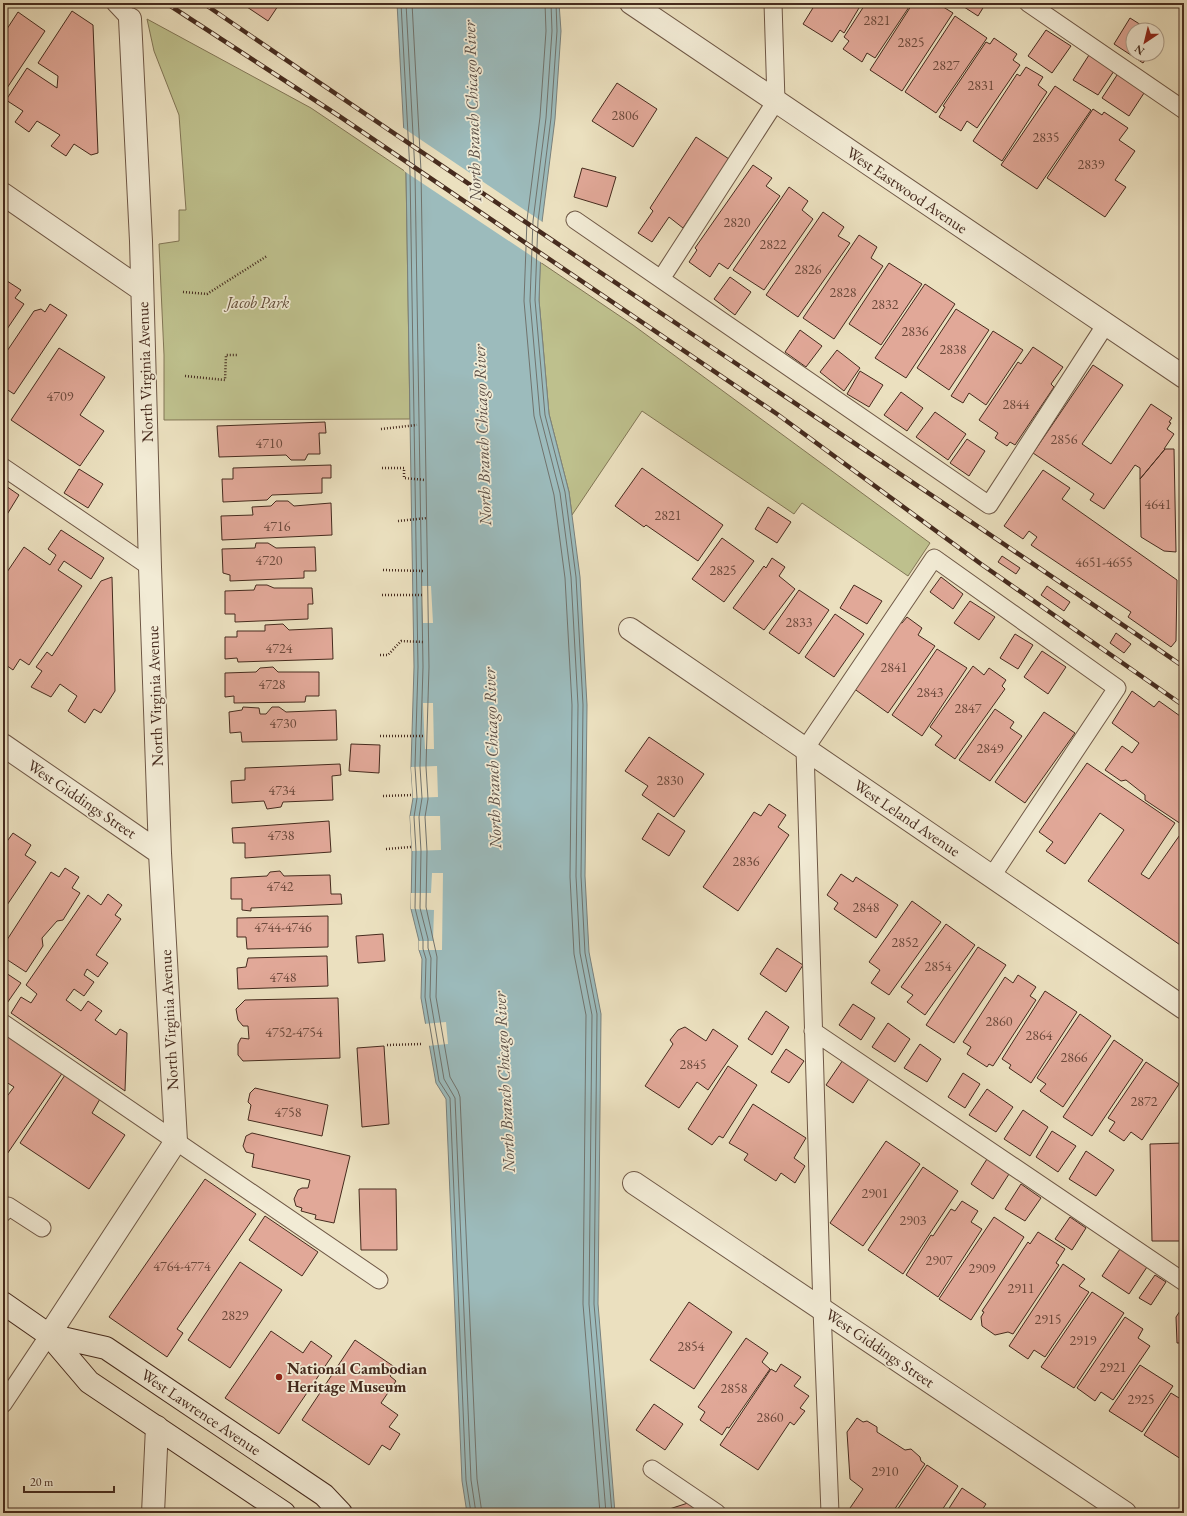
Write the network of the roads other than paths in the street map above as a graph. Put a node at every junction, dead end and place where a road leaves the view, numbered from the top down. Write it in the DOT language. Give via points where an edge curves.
graph roads {
  1 [pos="115,3"];
  2 [pos="631,3"];
  3 [pos="773,3"];
  4 [pos="1028,3"];
  5 [pos="130,19"];
  6 [pos="776,101"];
  7 [pos="1184,110"];
  8 [pos="3,194"];
  9 [pos="575,220"];
  10 [pos="661,279"];
  11 [pos="142,290"];
  12 [pos="1106,324"];
  13 [pos="1184,377"];
  14 [pos="3,467"];
  15 [pos="150,567"];
  16 [pos="630,629"];
  17 [pos="3,745"];
  18 [pos="805,749"];
  19 [pos="160,853"];
  20 [pos="992,876"];
  21 [pos="1184,1008"];
  22 [pos="3,1023"];
  23 [pos="813,1031"];
  24 [pos="176,1141"];
  25 [pos="634,1184"];
  26 [pos="3,1213"];
  27 [pos="42,1228"];
  28 [pos="379,1280"];
  29 [pos="1184,1282"];
  30 [pos="3,1303"];
  31 [pos="822,1309"];
  32 [pos="49,1335"];
  33 [pos="3,1404"];
  34 [pos="157,1427"];
  35 [pos="652,1469"];
  36 [pos="153,1513"];
  37 [pos="284,1513"];
  38 [pos="341,1513"];
  39 [pos="717,1513"];
  40 [pos="830,1513"];
  41 [pos="1125,1513"];
  1 -- 5 [label="lane"];
  2 -- 6 [label="street, West Eastwood Avenue"];
  3 -- 6 [label="lane"];
  4 -- 7 [label="lane"];
  5 -- 11 [label="street, North Virginia Avenue"];
  6 -- 10 [label="lane"];
  6 -- 12 [label="street, West Eastwood Avenue"];
  8 -- 11 [label="street"];
  9 -- 10 [label="lane"];
  10 -- 12 [label="lane" via="989,505"];
  11 -- 15 [label="street, North Virginia Avenue"];
  12 -- 13 [label="street, West Eastwood Avenue"];
  14 -- 15 [label="lane"];
  15 -- 19 [label="street, North Virginia Avenue"];
  16 -- 18 [label="street, West Leland Avenue"];
  17 -- 19 [label="street, West Giddings Street"];
  18 -- 20 [label="street, West Leland Avenue"];
  18 -- 20 [label="lane" via="934,558 1117,688"];
  18 -- 23 [label="lane"];
  19 -- 24 [label="street, North Virginia Avenue"];
  20 -- 21 [label="street, West Leland Avenue"];
  22 -- 24 [label="lane"];
  23 -- 29 [label="lane"];
  23 -- 31 [label="lane"];
  24 -- 28 [label="lane"];
  24 -- 32 [label="street"];
  25 -- 31 [label="street, West Giddings Street"];
  26 -- 27 [label="lane" via="8,1206"];
  30 -- 32 [label="street, West Lawrence Avenue"];
  31 -- 40 [label="lane"];
  31 -- 41 [label="street, West Giddings Street"];
  32 -- 33 [label="lane"];
  32 -- 34 [label="street, West Lawrence Avenue" via="89,1382"];
  32 -- 38 [label="street, West Lawrence Avenue" via="106,1348 324,1496"];
  34 -- 36 [label="street"];
  34 -- 37 [label="street, West Lawrence Avenue"];
  35 -- 39 [label="lane"];
}
